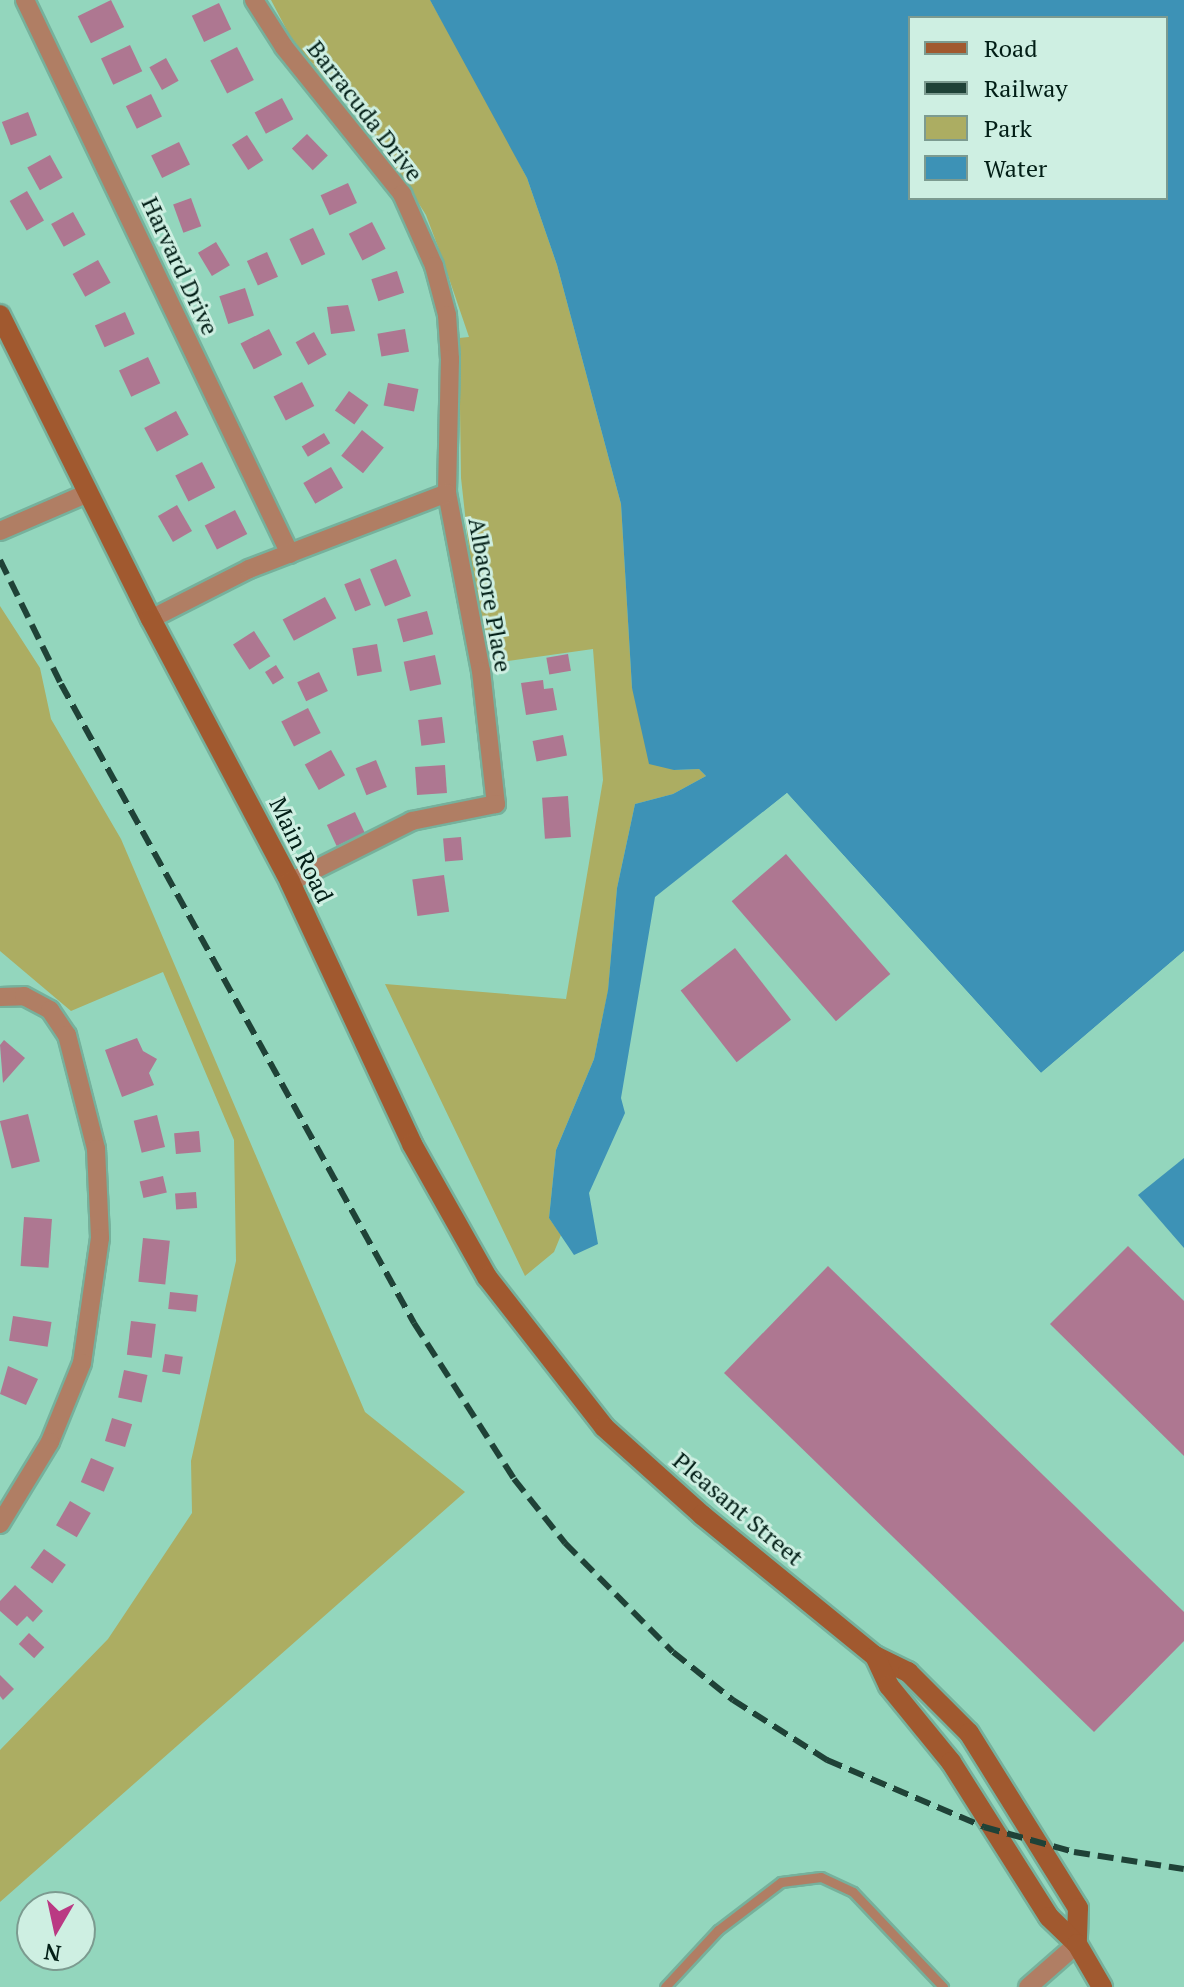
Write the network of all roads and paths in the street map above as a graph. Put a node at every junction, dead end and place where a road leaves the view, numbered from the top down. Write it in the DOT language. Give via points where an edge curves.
graph roads {
  1 [pos="25,0"];
  2 [pos="254,0"];
  3 [pos="0,315"];
  4 [pos="88,493"];
  5 [pos="447,493"];
  6 [pos="0,531"];
  7 [pos="290,554"];
  8 [pos="151,619"];
  9 [pos="290,882"];
  10 [pos="0,997"];
  11 [pos="576,1394"];
  12 [pos="0,1524"];
  13 [pos="875,1656"];
  14 [pos="1077,1944"];
  15 [pos="665,1987"];
  16 [pos="943,1987"];
  17 [pos="1028,1987"];
  18 [pos="1102,1987"];
  1 -- 7 [label="street, Harvard Drive"];
  2 -- 5 [label="street, Barracuda Drive" via="278,39 402,194 425,242 447,315"];
  3 -- 4 [label="main road, Main Road"];
  4 -- 6 [label="street"];
  4 -- 8 [label="main road, Main Road"];
  5 -- 7 [label="street, Albacore Place"];
  5 -- 9 [label="street, Albacore Place" via="481,671 496,804 412,821"];
  7 -- 8 [label="street, Albacore Place"];
  8 -- 9 [label="main road, Main Road"];
  9 -- 11 [label="main road, Main Road" via="336,988 448,1214 512,1312"];
  10 -- 12 [label="street" via="24,996 50,1010 67,1035 96,1149 100,1227 82,1363 50,1442"];
  11 -- 13 [label="main road, Pleasant Street" via="691,1506"];
  13 -- 14 [label="main road, Pleasant Street" via="889,1686 984,1810 1049,1917"];
  13 -- 14 [label="main road, Pleasant Street" via="908,1672 969,1733 994,1768 1078,1908"];
  14 -- 17 [label="street"];
  14 -- 18 [label="main road, Pleasant Street"];
  15 -- 16 [label="lane" via="718,1930 781,1882 821,1877 853,1892"];
}
